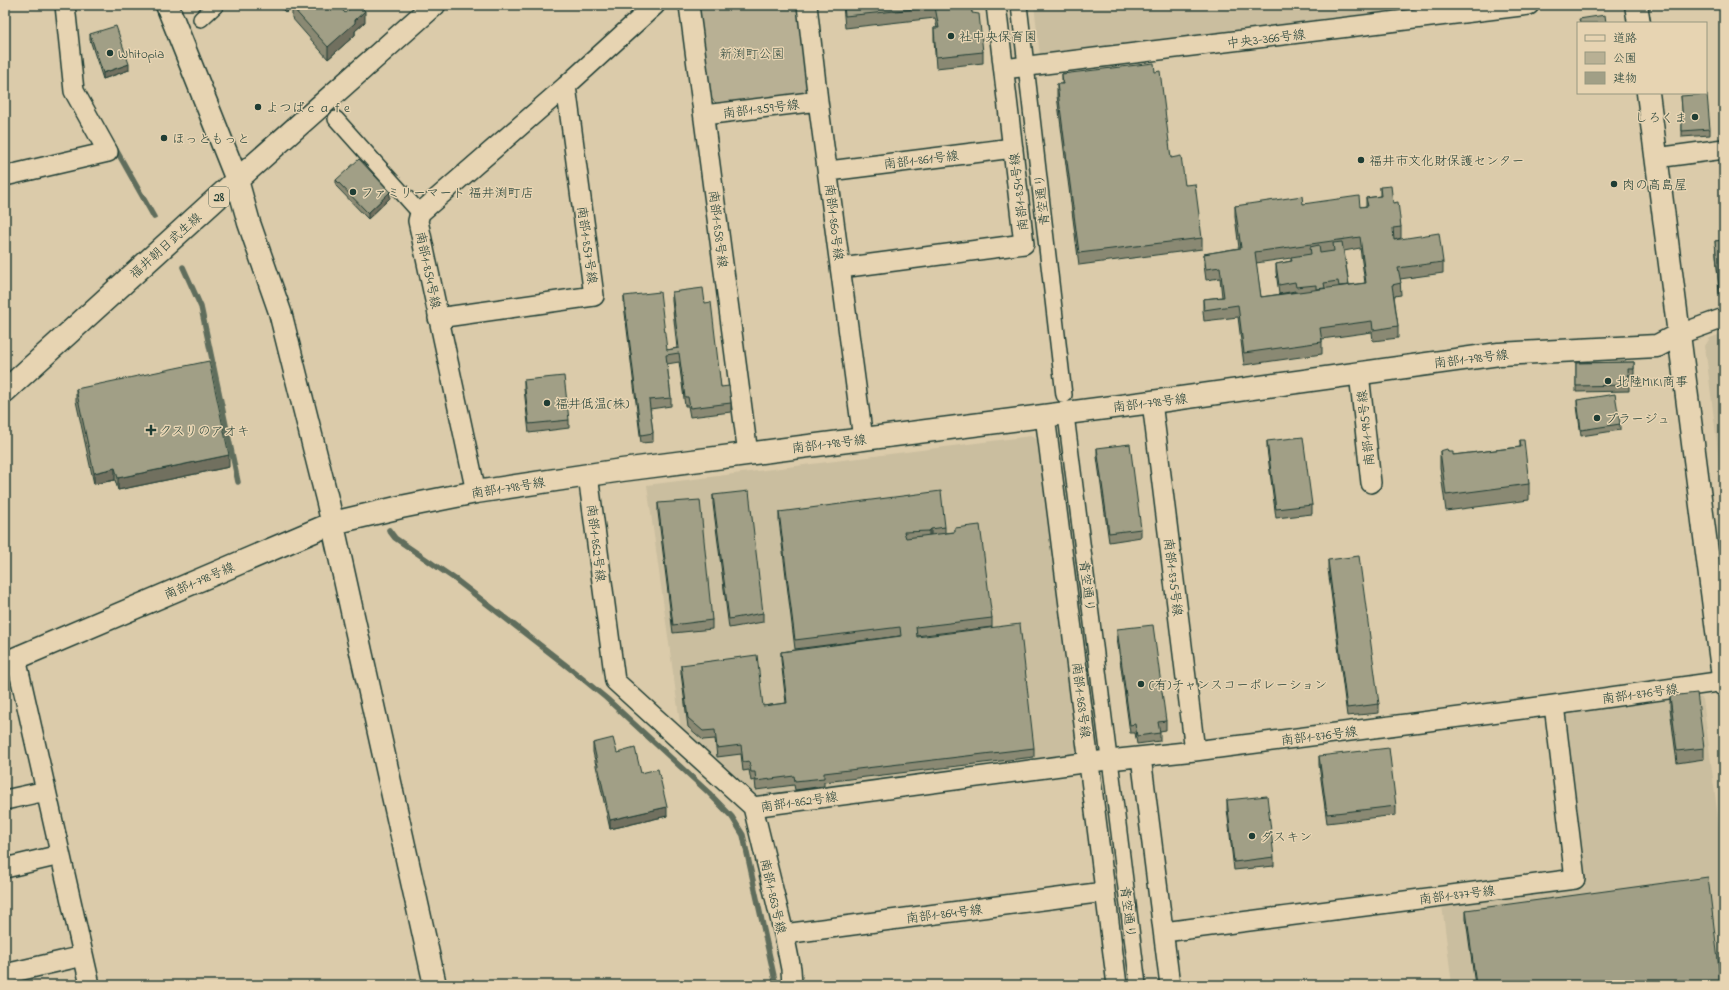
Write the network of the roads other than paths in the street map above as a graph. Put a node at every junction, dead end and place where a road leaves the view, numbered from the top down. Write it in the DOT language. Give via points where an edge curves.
graph roads {
  1 [pos="65,5"];
  2 [pos="167,5"];
  3 [pos="216,5"];
  4 [pos="434,5"];
  5 [pos="655,5"];
  6 [pos="689,5"];
  7 [pos="807,5"];
  8 [pos="996,5"];
  9 [pos="1019,5"];
  10 [pos="1529,5"];
  11 [pos="1636,5"];
  12 [pos="201,19"];
  13 [pos="1639,22"];
  14 [pos="1026,68"];
  15 [pos="1004,69"];
  16 [pos="566,86"];
  17 [pos="1648,94"];
  18 [pos="818,101"];
  19 [pos="704,115"];
  20 [pos="336,119"];
  21 [pos="1013,148"];
  22 [pos="1724,149"];
  23 [pos="1656,158"];
  24 [pos="829,171"];
  25 [pos="5,176"];
  26 [pos="237,180"];
  27 [pos="420,213"];
  28 [pos="841,268"];
  29 [pos="438,318"];
  30 [pos="1724,318"];
  31 [pos="1680,334"];
  32 [pos="1359,373"];
  33 [pos="5,391"];
  34 [pos="1064,395"];
  35 [pos="1152,402"];
  36 [pos="1045,416"];
  37 [pos="1067,423"];
  38 [pos="863,439"];
  39 [pos="748,454"];
  40 [pos="588,475"];
  41 [pos="1371,482"];
  42 [pos="476,492"];
  43 [pos="333,523"];
  44 [pos="11,661"];
  45 [pos="1724,681"];
  46 [pos="1724,685"];
  47 [pos="1554,705"];
  48 [pos="1108,750"];
  49 [pos="1195,751"];
  50 [pos="1141,757"];
  51 [pos="1090,762"];
  52 [pos="1111,768"];
  53 [pos="46,791"];
  54 [pos="5,800"];
  55 [pos="753,807"];
  56 [pos="60,855"];
  57 [pos="5,868"];
  58 [pos="1104,892"];
  59 [pos="1164,932"];
  60 [pos="784,934"];
  61 [pos="83,956"];
  62 [pos="5,974"];
  63 [pos="90,985"];
  64 [pos="435,985"];
  65 [pos="792,985"];
  66 [pos="1117,985"];
  67 [pos="1138,985"];
  68 [pos="1170,985"];
  1 -- 25 [label="street" via="74,91 108,152"];
  2 -- 26 [label="street"];
  3 -- 12 [label="street"];
  4 -- 26 [label="street, 福井朝日武生線 / 28"];
  5 -- 16 [label="street, 南部1-854号線"];
  6 -- 19 [label="street, 南部1-858号線"];
  7 -- 18 [label="street, 南部1-860号線"];
  8 -- 15 [label="street, 南部1-854号線"];
  9 -- 14 [label="street, 青空通り"];
  10 -- 14 [label="street, 中央3-366号線"];
  11 -- 13 [label="street"];
  14 -- 15 [label="street, 中央3-366号線"];
  14 -- 34 [label="street, 青空通り"];
  15 -- 21 [label="street, 南部1-854号線"];
  16 -- 27 [label="street, 南部1-854号線"];
  16 -- 29 [label="street, 南部1-857号線" via="594,296"];
  17 -- 23 [label="street"];
  18 -- 19 [label="street, 南部1-859号線"];
  18 -- 24 [label="street, 南部1-860号線"];
  19 -- 39 [label="street, 南部1-858号線"];
  20 -- 27 [label="street"];
  21 -- 24 [label="street, 南部1-861号線"];
  21 -- 28 [label="street, 南部1-854号線" via="1024,244"];
  22 -- 23 [label="street"];
  23 -- 31 [label="street"];
  24 -- 28 [label="street, 南部1-860号線"];
  26 -- 33 [label="street, 福井朝日武生線 / 28"];
  26 -- 43 [label="street" via="280,312"];
  27 -- 29 [label="street, 南部1-854号線" via="418,221"];
  28 -- 38 [label="street, 南部1-860号線"];
  29 -- 42 [label="street, 南部1-854号線"];
  30 -- 31 [label="street"];
  31 -- 32 [label="street, 南部1-798号線" via="1656,346 1499,354"];
  31 -- 45 [label="street"];
  32 -- 35 [label="street, 南部1-798号線"];
  32 -- 41 [label="street, 南部1-995号線"];
  35 -- 36 [label="street, 南部1-798号線"];
  35 -- 49 [label="street, 南部1-875号線"];
  36 -- 38 [label="street, 南部1-798号線"];
  36 -- 51 [label="street, 南部1-868号線"];
  37 -- 48 [label="street, 青空通り"];
  38 -- 39 [label="street, 南部1-798号線"];
  39 -- 40 [label="street, 南部1-798号線"];
  40 -- 42 [label="street, 南部1-798号線"];
  40 -- 55 [label="street, 南部1-862号線" via="615,681"];
  42 -- 43 [label="street, 南部1-798号線"];
  43 -- 44 [label="street, 南部1-798号線"];
  43 -- 64 [label="street"];
  44 -- 53 [label="street"];
  45 -- 46 [label="street"];
  45 -- 47 [label="street, 南部1-876号線"];
  47 -- 49 [label="street, 南部1-876号線"];
  47 -- 59 [label="street, 南部1-877号線" via="1575,879"];
  49 -- 50 [label="street, 南部1-876号線"];
  50 -- 51 [label="street, 南部1-862号線"];
  50 -- 59 [label="street"];
  51 -- 55 [label="street, 南部1-862号線"];
  51 -- 58 [label="street, 南部1-868号線"];
  52 -- 67 [label="street, 青空通り"];
  53 -- 54 [label="street"];
  53 -- 56 [label="street"];
  55 -- 60 [label="street, 南部1-863号線"];
  56 -- 57 [label="street"];
  56 -- 61 [label="street"];
  58 -- 60 [label="street, 南部1-864号線"];
  58 -- 66 [label="street, 南部1-868号線"];
  59 -- 68 [label="street"];
  60 -- 65 [label="street, 南部1-863号線"];
  61 -- 62 [label="street"];
  61 -- 63 [label="street"];
}
